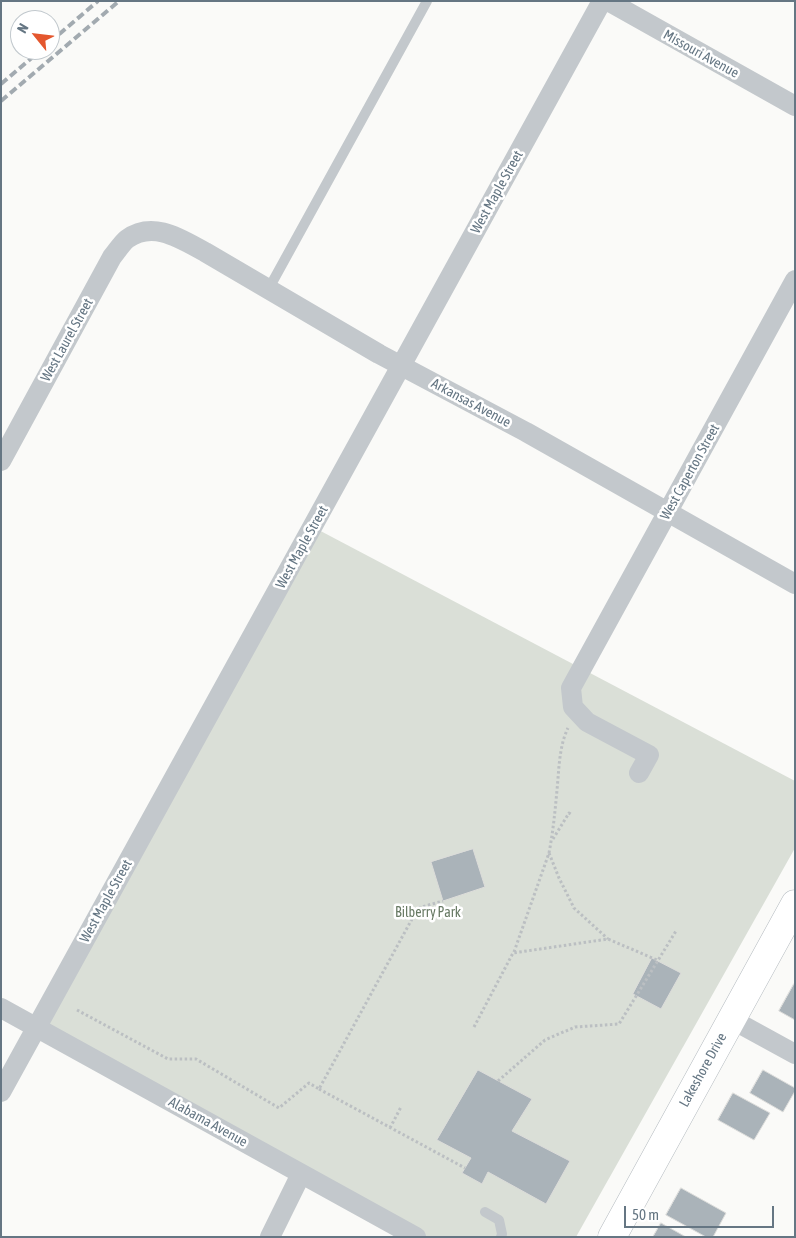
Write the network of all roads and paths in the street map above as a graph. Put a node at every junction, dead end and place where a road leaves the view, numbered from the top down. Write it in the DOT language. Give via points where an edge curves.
graph roads {
  1 [pos="427,1"];
  2 [pos="602,1"];
  3 [pos="608,1"];
  4 [pos="795,106"];
  5 [pos="144,230"];
  6 [pos="795,280"];
  7 [pos="268,290"];
  8 [pos="401,366"];
  9 [pos="1,461"];
  10 [pos="667,512"];
  11 [pos="795,584"];
  12 [pos="571,720"];
  13 [pos="639,773"];
  14 [pos="572,815"];
  15 [pos="551,843"];
  16 [pos="550,854"];
  17 [pos="443,901"];
  18 [pos="795,904"];
  19 [pos="676,930"];
  20 [pos="608,940"];
  21 [pos="513,953"];
  22 [pos="657,960"];
  23 [pos="1,1008"];
  24 [pos="77,1010"];
  25 [pos="731,1019"];
  26 [pos="37,1027"];
  27 [pos="474,1027"];
  28 [pos="795,1054"];
  29 [pos="498,1081"];
  30 [pos="319,1089"];
  31 [pos="1,1092"];
  32 [pos="401,1107"];
  33 [pos="390,1128"];
  34 [pos="465,1168"];
  35 [pos="301,1174"];
  36 [pos="485,1212"];
  37 [pos="270,1237"];
  38 [pos="416,1237"];
  39 [pos="501,1237"];
  40 [pos="612,1237"];
  1 -- 7 [label="lane"];
  2 -- 8 [label="street, West Maple Street"];
  3 -- 4 [label="street, Missouri Avenue"];
  5 -- 7 [label="street, Arkansas Avenue" via="177,237"];
  5 -- 9 [label="street, West Laurel Street" via="126,239 112,257"];
  6 -- 10 [label="street, West Caperton Street"];
  7 -- 8 [label="street, Arkansas Avenue"];
  8 -- 10 [label="street, Arkansas Avenue"];
  8 -- 26 [label="street, West Maple Street"];
  10 -- 11 [label="street, Arkansas Avenue"];
  10 -- 13 [label="street, West Caperton Street" via="571,688 572,708 587,722 649,755"];
  12 -- 15 [label="path" via="564,736"];
  14 -- 15 [label="path" via="569,813"];
  15 -- 16 [label="path"];
  16 -- 20 [label="path" via="574,908"];
  16 -- 21 [label="path"];
  17 -- 30 [label="path" via="418,908"];
  18 -- 25 [label="main road, Lakeshore Drive"];
  19 -- 22 [label="path"];
  20 -- 21 [label="path"];
  20 -- 22 [label="path"];
  21 -- 27 [label="path"];
  22 -- 29 [label="path" via="619,1024 575,1027 545,1040"];
  23 -- 26 [label="street, Alabama Avenue"];
  24 -- 30 [label="path" via="168,1059 196,1059 280,1108 309,1083"];
  25 -- 28 [label="street"];
  25 -- 40 [label="main road, Lakeshore Drive"];
  26 -- 31 [label="street, West Maple Street"];
  26 -- 35 [label="street, Alabama Avenue"];
  30 -- 33 [label="path"];
  32 -- 33 [label="path"];
  33 -- 34 [label="path"];
  35 -- 37 [label="street"];
  35 -- 38 [label="street, Alabama Avenue"];
  36 -- 39 [label="lane" via="499,1220"];
}
